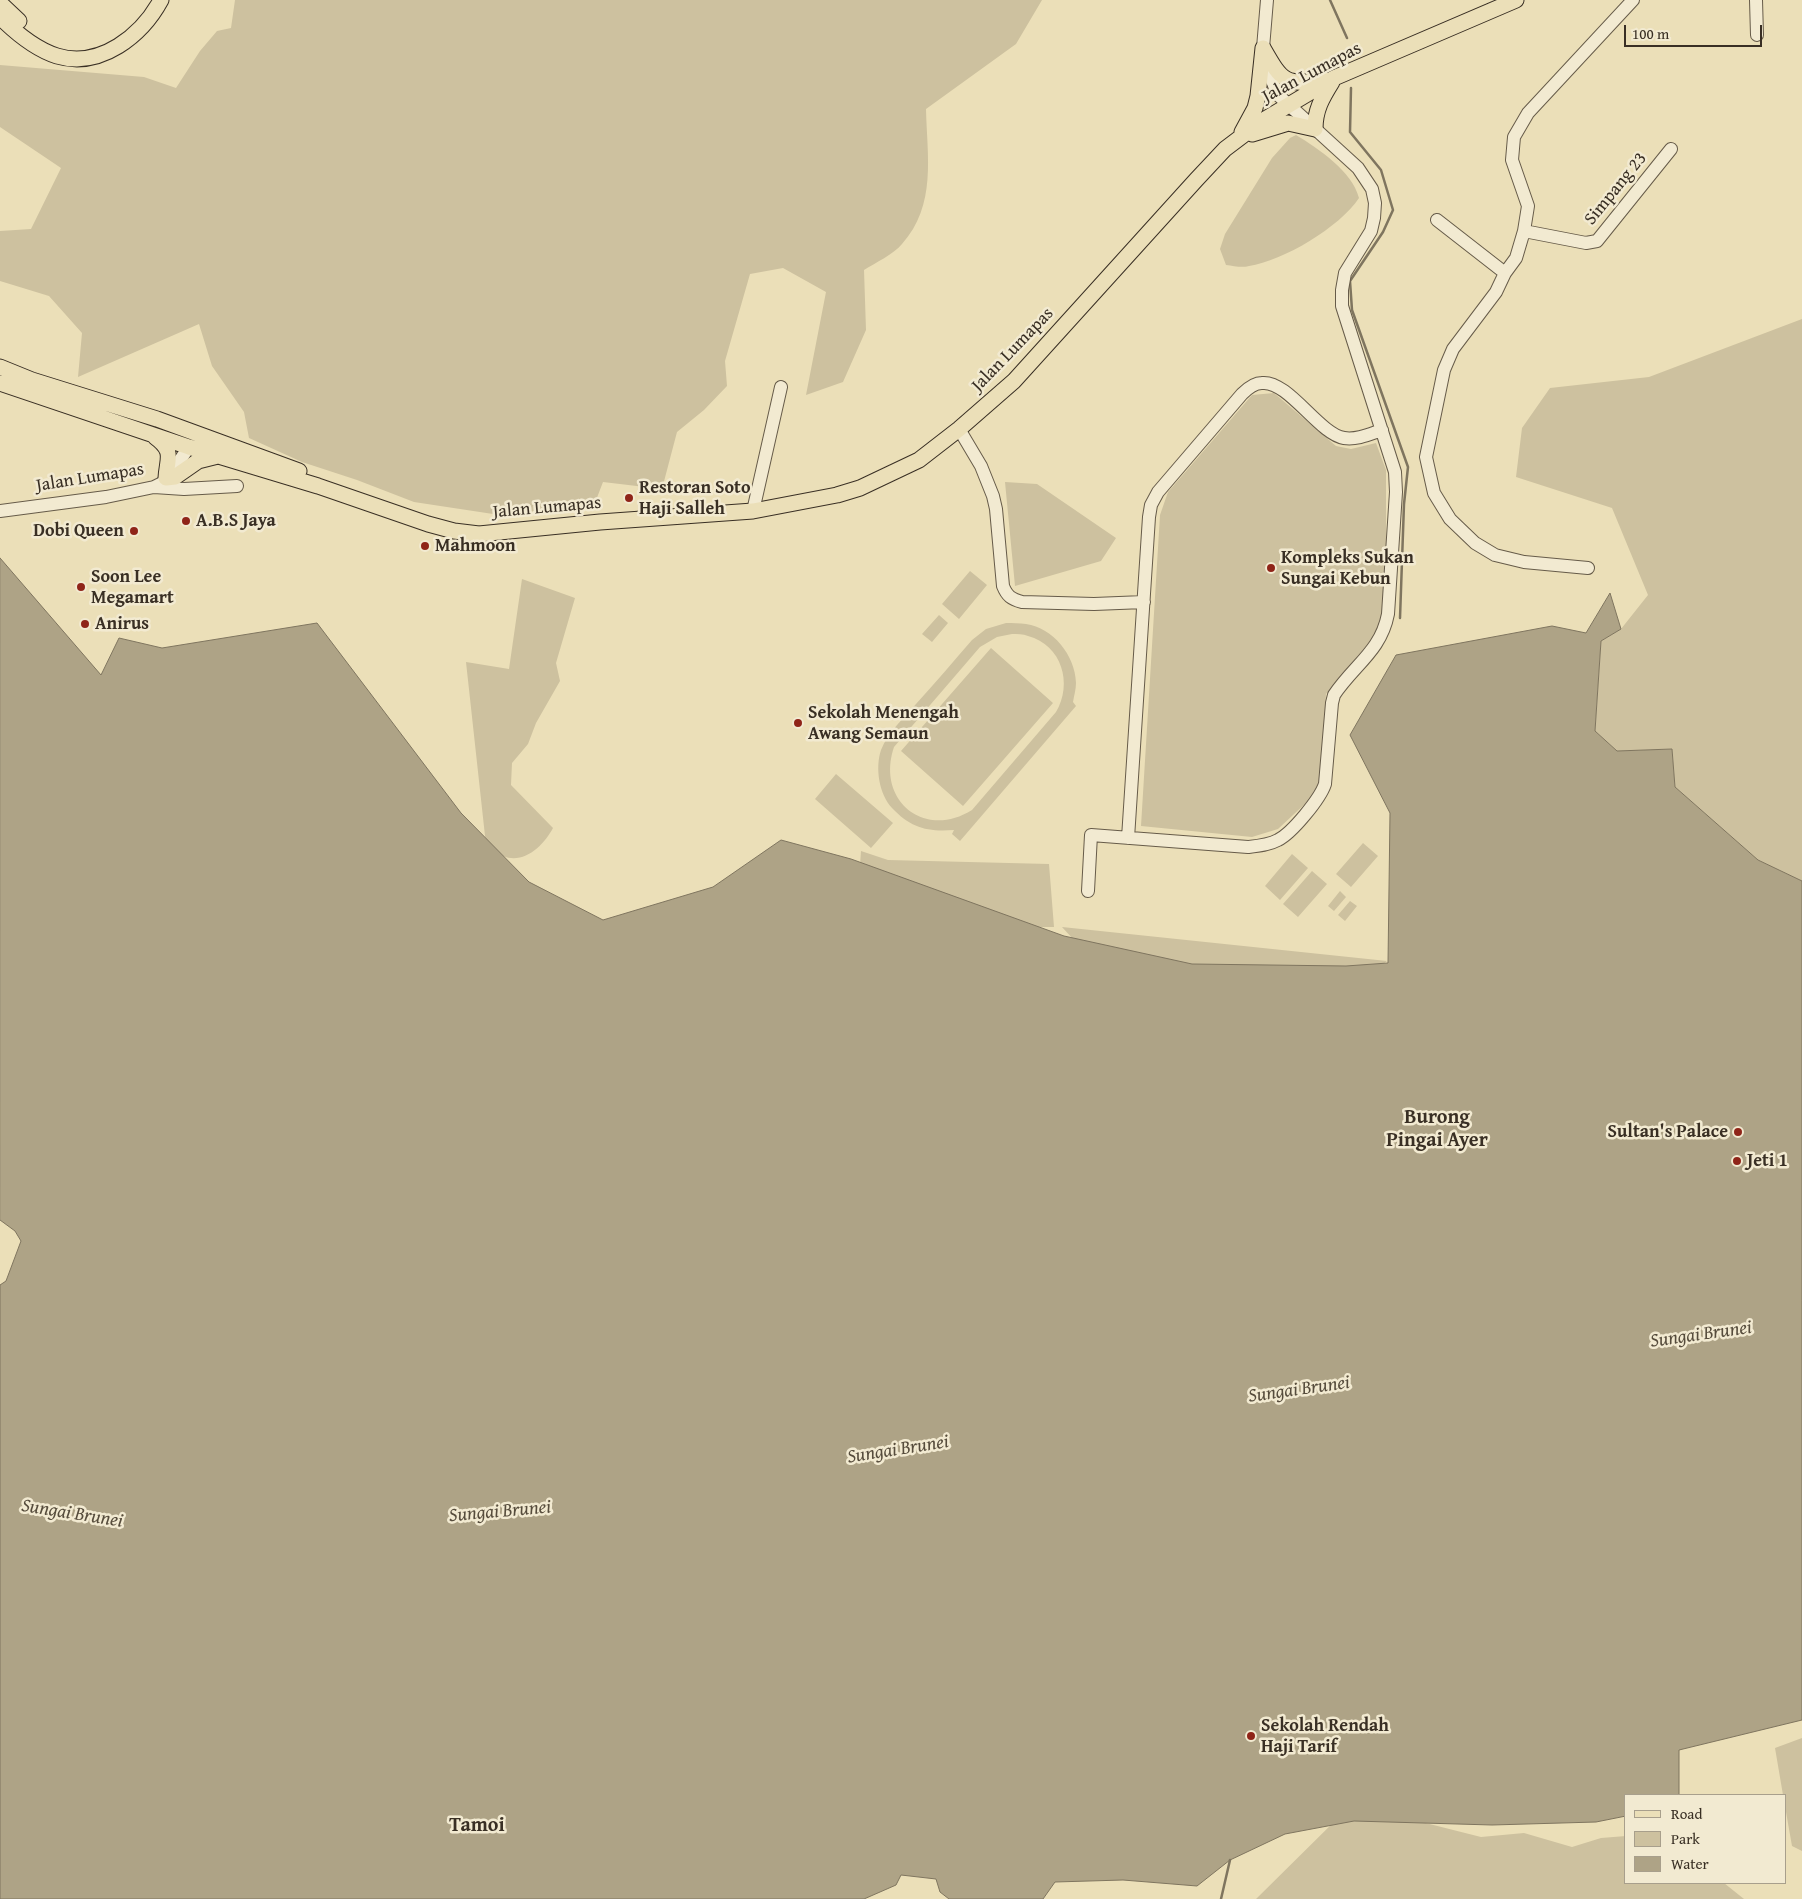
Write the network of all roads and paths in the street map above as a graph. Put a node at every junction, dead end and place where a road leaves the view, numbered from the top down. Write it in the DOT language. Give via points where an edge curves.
graph roads {
  1 [pos="3,0"];
  2 [pos="150,0"];
  3 [pos="161,0"];
  4 [pos="1267,0"];
  5 [pos="1516,0"];
  6 [pos="1633,0"];
  7 [pos="1756,0"];
  8 [pos="0,3"];
  9 [pos="0,17"];
  10 [pos="1757,35"];
  11 [pos="40,44"];
  12 [pos="1263,48"];
  13 [pos="1334,78"];
  14 [pos="1287,105"];
  15 [pos="1315,129"];
  16 [pos="1238,138"];
  17 [pos="1671,149"];
  18 [pos="1437,220"];
  19 [pos="1524,231"];
  20 [pos="1505,273"];
  21 [pos="0,367"];
  22 [pos="0,384"];
  23 [pos="781,387"];
  24 [pos="139,413"];
  25 [pos="959,429"];
  26 [pos="1382,430"];
  27 [pos="152,434"];
  28 [pos="189,447"];
  29 [pos="253,453"];
  30 [pos="220,456"];
  31 [pos="160,483"];
  32 [pos="237,486"];
  33 [pos="0,511"];
  34 [pos="753,511"];
  35 [pos="454,531"];
  36 [pos="1588,568"];
  37 [pos="1144,602"];
  38 [pos="1128,838"];
  39 [pos="1088,891"];
  1 -- 8 [label="main road"];
  2 -- 11 [label="main road" via="143,14 126,33 101,46 75,50"];
  3 -- 11 [label="main road" via="145,26 108,52 71,58 58,56"];
  4 -- 12 [label="street"];
  5 -- 13 [label="main road, Jalan Lumapas"];
  6 -- 19 [label="street" via="1528,113 1514,137 1512,160 1528,206"];
  7 -- 10 [label="street"];
  8 -- 11 [label="main road"];
  9 -- 11 [label="main road"];
  12 -- 13 [label="main road" via="1278,74 1285,79 1302,83"];
  12 -- 14 [label="street" via="1274,87"];
  12 -- 16 [label="main road" via="1255,108"];
  13 -- 14 [label="main road, Jalan Lumapas"];
  13 -- 15 [label="main road" via="1317,109"];
  14 -- 15 [label="street"];
  14 -- 16 [label="main road, Jalan Lumapas"];
  15 -- 16 [label="main road" via="1288,123"];
  15 -- 26 [label="street" via="1358,168 1372,189 1374,218 1370,231 1345,273 1342,306"];
  16 -- 25 [label="main road, Jalan Lumapas" via="1131,250 1014,381"];
  17 -- 19 [label="street, Simpang 23" via="1597,241 1586,243"];
  18 -- 20 [label="street"];
  19 -- 20 [label="street" via="1516,258"];
  20 -- 36 [label="street" via="1496,292 1453,349 1444,370 1426,457 1434,494 1450,519 1475,543 1495,555 1524,562"];
  21 -- 24 [label="main road"];
  22 -- 27 [label="main road"];
  23 -- 34 [label="street"];
  24 -- 28 [label="main road" via="182,435"];
  24 -- 29 [label="main road, Jalan Lumapas"];
  25 -- 34 [label="main road, Jalan Lumapas" via="919,460 860,488"];
  25 -- 37 [label="street" via="981,466 993,496 1002,586 1006,594 1022,602"];
  26 -- 37 [label="street" via="1354,439 1342,438 1274,385 1262,382 1250,387 1158,492 1151,505"];
  26 -- 38 [label="street" via="1395,472 1396,492 1386,628 1380,640 1334,694 1322,793 1280,839 1260,846"];
  27 -- 28 [label="main road"];
  27 -- 31 [label="main road" via="165,444 169,457"];
  28 -- 29 [label="main road" via="204,444 245,456"];
  28 -- 30 [label="main road, Jalan Lumapas"];
  28 -- 31 [label="street, Jalan Lumapas"];
  29 -- 35 [label="main road, Jalan Lumapas"];
  30 -- 31 [label="main road" via="198,460 175,477"];
  30 -- 35 [label="main road, Jalan Lumapas"];
  31 -- 32 [label="street" via="184,489"];
  31 -- 33 [label="street, Jalan Lumapas" via="106,497"];
  34 -- 35 [label="main road, Jalan Lumapas" via="479,534"];
  37 -- 38 [label="street"];
  38 -- 39 [label="street" via="1091,835"];
}
